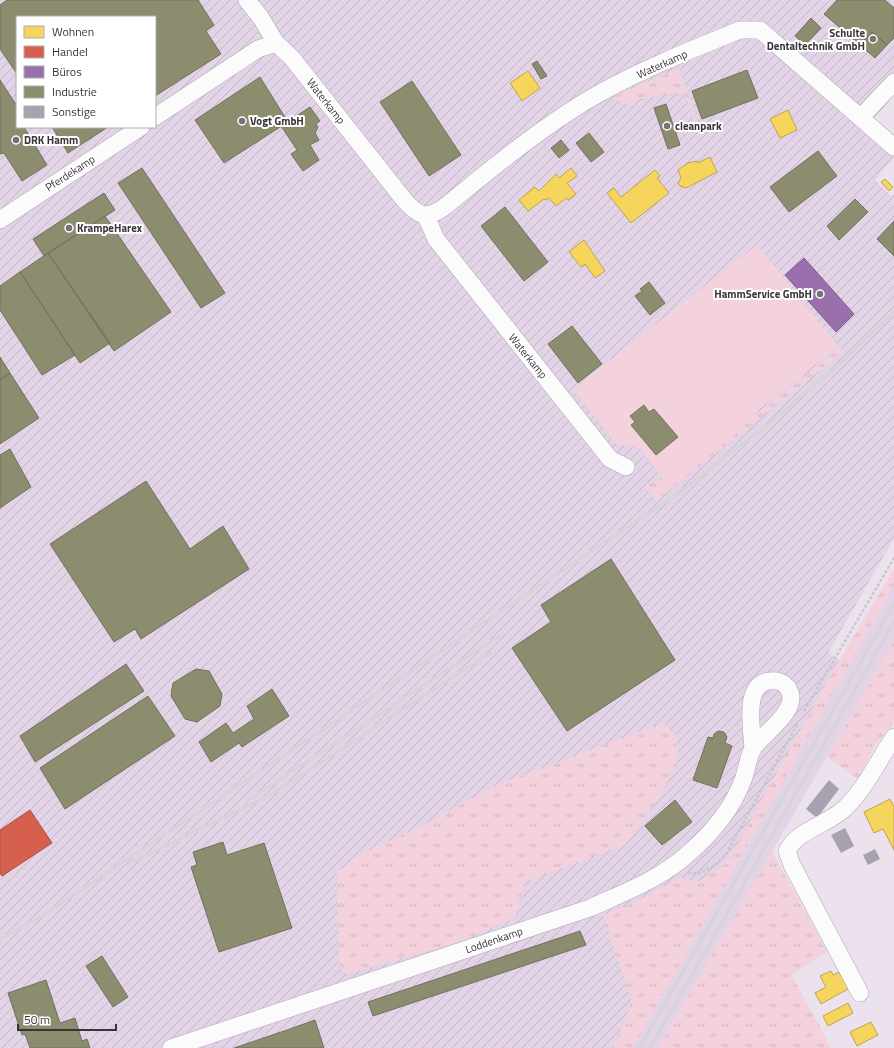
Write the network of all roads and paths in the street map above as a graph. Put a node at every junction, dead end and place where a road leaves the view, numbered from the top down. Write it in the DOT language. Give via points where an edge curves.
graph roads {
  1 [pos="247,0"];
  2 [pos="276,43"];
  3 [pos="894,82"];
  4 [pos="156,117"];
  5 [pos="861,117"];
  6 [pos="138,128"];
  7 [pos="894,147"];
  8 [pos="426,216"];
  9 [pos="0,220"];
  10 [pos="626,467"];
  11 [pos="894,737"];
  12 [pos="753,749"];
  13 [pos="860,993"];
  14 [pos="171,1048"];
  1 -- 2 [label="street, Waterkamp"];
  2 -- 4 [label="street" via="258,50"];
  2 -- 8 [label="street, Waterkamp" via="292,58 405,201 415,211"];
  3 -- 5 [label="street"];
  5 -- 7 [label="street, Waterkamp"];
  5 -- 8 [label="street, Waterkamp" via="760,30 740,30 616,84 585,101 537,133 442,208"];
  6 -- 9 [label="street, Pferdekamp"];
  8 -- 10 [label="street, Waterkamp" via="436,239 610,459"];
  11 -- 13 [label="street" via="855,797 842,810 792,841 787,851"];
  12 -- 14 [label="street, Loddenkamp" via="734,801 718,824 675,866 650,881 575,913"];
}
